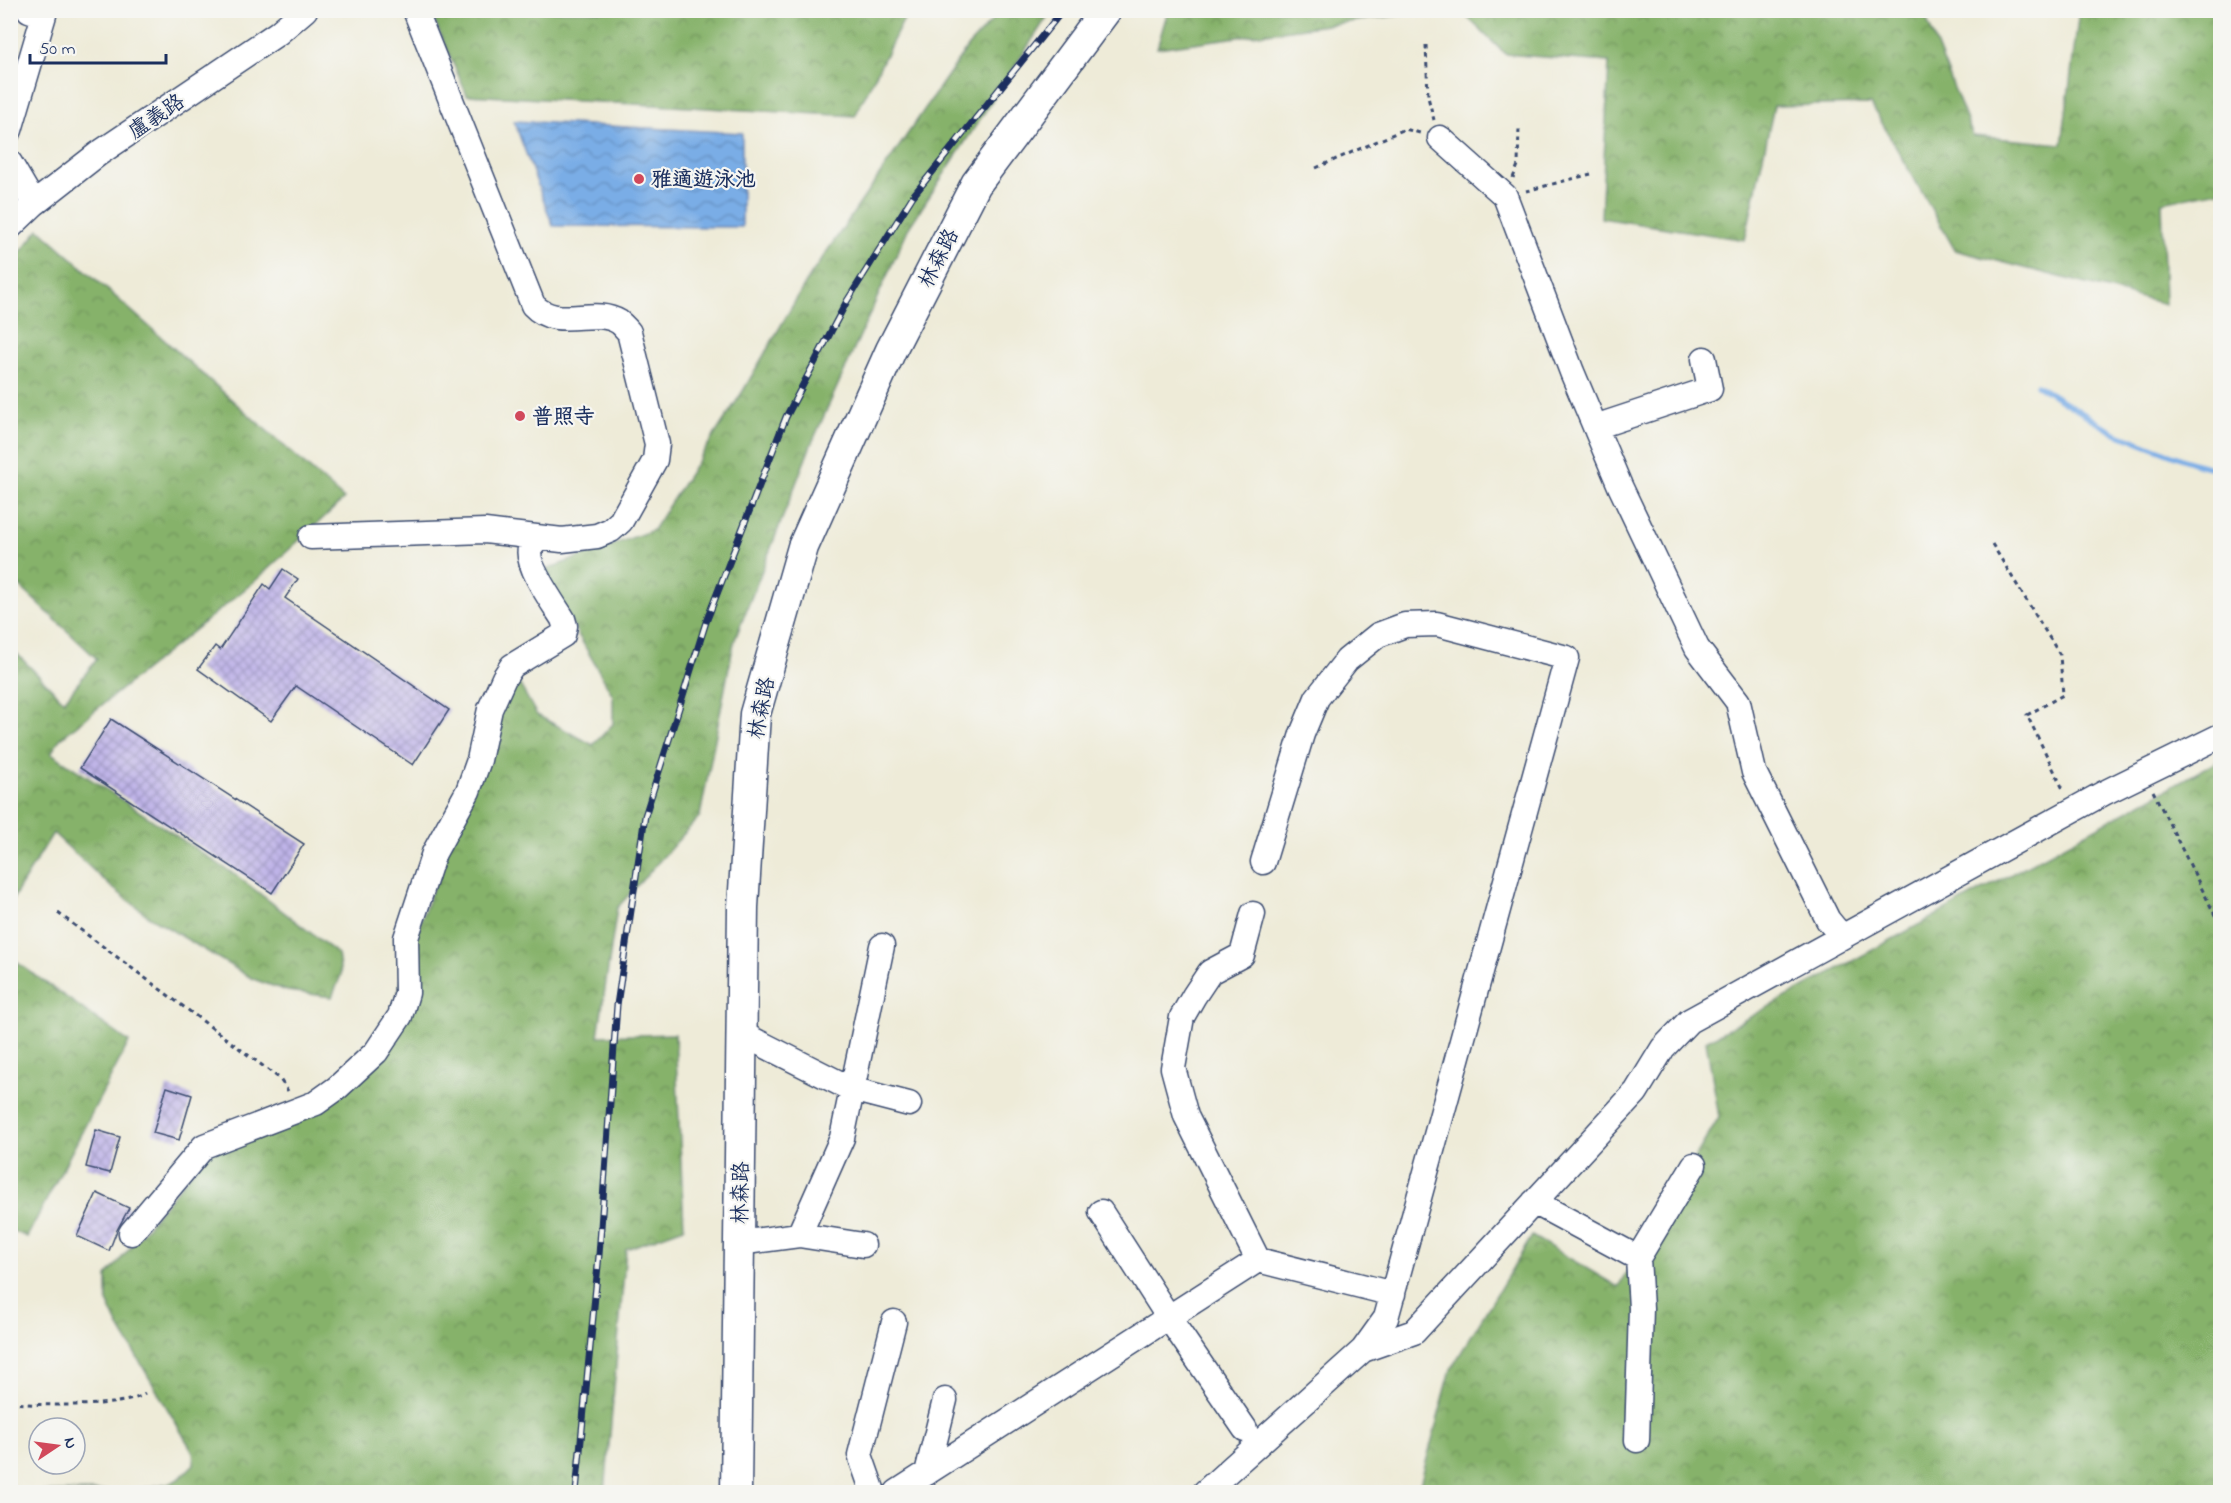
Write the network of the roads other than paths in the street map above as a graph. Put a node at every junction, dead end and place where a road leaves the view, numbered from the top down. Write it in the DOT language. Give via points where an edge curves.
graph roads {
  1 [pos="29,10"];
  2 [pos="305,10"];
  3 [pos="415,10"];
  4 [pos="1106,10"];
  5 [pos="10,130"];
  6 [pos="1440,138"];
  7 [pos="10,163"];
  8 [pos="34,204"];
  9 [pos="10,227"];
  10 [pos="1704,359"];
  11 [pos="1595,427"];
  12 [pos="311,537"];
  13 [pos="540,538"];
  14 [pos="2220,736"];
  15 [pos="1263,862"];
  16 [pos="1253,914"];
  17 [pos="1842,937"];
  18 [pos="882,946"];
  19 [pos="742,1034"];
  20 [pos="851,1089"];
  21 [pos="909,1104"];
  22 [pos="1694,1165"];
  23 [pos="1534,1202"];
  24 [pos="1101,1212"];
  25 [pos="131,1233"];
  26 [pos="799,1235"];
  27 [pos="739,1243"];
  28 [pos="863,1245"];
  29 [pos="1638,1258"];
  30 [pos="1258,1260"];
  31 [pos="1393,1294"];
  32 [pos="1169,1318"];
  33 [pos="894,1322"];
  34 [pos="1363,1350"];
  35 [pos="945,1400"];
  36 [pos="1245,1429"];
  37 [pos="1637,1440"];
  38 [pos="927,1473"];
  39 [pos="736,1492"];
  40 [pos="873,1492"];
  41 [pos="899,1492"];
  42 [pos="1205,1492"];
  1 -- 5 [label="street" via="44,15"];
  2 -- 8 [label="street, 盧義路" via="278,33 98,154"];
  3 -- 13 [label="street" via="532,305 551,317 607,318 619,322 629,332 657,444 647,476 621,521 610,530 597,536"];
  4 -- 19 [label="main road, 林森路" via="976,184 891,350 803,547 755,714 743,908"];
  6 -- 11 [label="street" via="1505,196"];
  7 -- 8 [label="street"];
  8 -- 9 [label="street, 盧義路"];
  10 -- 11 [label="street" via="1710,389"];
  11 -- 17 [label="street" via="1697,648 1738,702 1754,772 1828,920"];
  12 -- 13 [label="street" via="485,531"];
  13 -- 25 [label="street" via="530,548 529,556 565,626 562,635 512,666 490,709 468,791 434,853 406,938 407,993 400,1016 376,1052 316,1102 204,1146"];
  14 -- 17 [label="street" via="2074,809"];
  15 -- 31 [label="street" via="1317,698 1347,660 1378,635 1405,625 1437,624 1567,658"];
  16 -- 30 [label="street" via="1242,955 1210,972 1182,1017 1173,1068 1186,1116"];
  17 -- 23 [label="street" via="1689,1021 1663,1048 1636,1092"];
  18 -- 20 [label="street"];
  19 -- 20 [label="street"];
  19 -- 27 [label="main road, 林森路"];
  20 -- 21 [label="street"];
  20 -- 26 [label="street" via="842,1138"];
  22 -- 29 [label="street"];
  23 -- 29 [label="street"];
  23 -- 34 [label="street" via="1414,1332"];
  24 -- 32 [label="street"];
  26 -- 27 [label="street"];
  26 -- 28 [label="street"];
  27 -- 39 [label="main road, 林森路"];
  29 -- 37 [label="street" via="1641,1308"];
  30 -- 31 [label="street"];
  30 -- 32 [label="street"];
  31 -- 34 [label="street" via="1386,1318"];
  32 -- 36 [label="street"];
  32 -- 38 [label="street"];
  33 -- 40 [label="street" via="860,1455"];
  34 -- 42 [label="street"];
  35 -- 38 [label="street"];
  38 -- 41 [label="street"];
}
